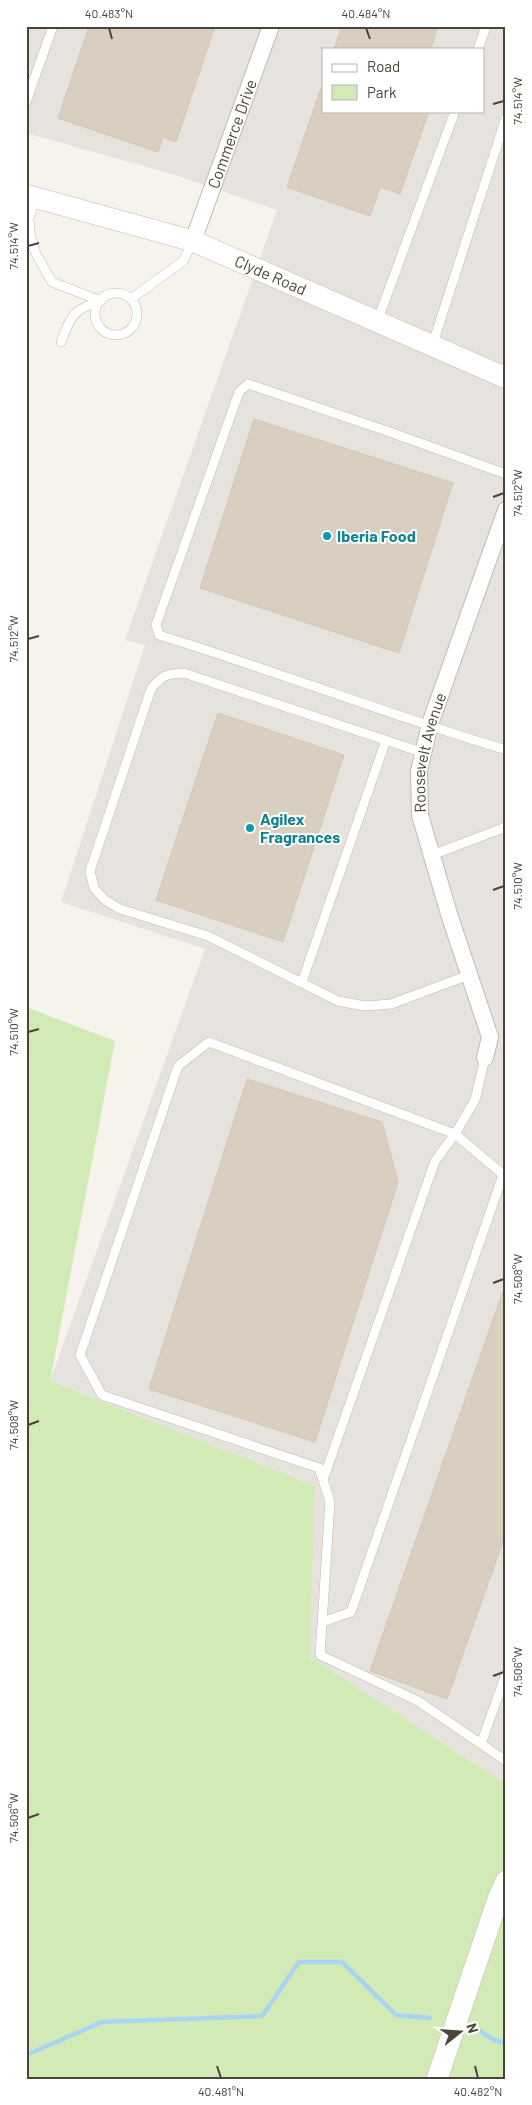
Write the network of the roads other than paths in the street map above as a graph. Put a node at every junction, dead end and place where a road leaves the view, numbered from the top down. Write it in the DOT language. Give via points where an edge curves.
graph roads {
  1 [pos="53,26"];
  2 [pos="271,26"];
  3 [pos="485,30"];
  4 [pos="478,48"];
  5 [pos="26,102"];
  6 [pos="455,112"];
  7 [pos="506,118"];
  8 [pos="31,196"];
  9 [pos="193,241"];
  10 [pos="131,299"];
  11 [pos="101,301"];
  12 [pos="377,322"];
  13 [pos="61,342"];
  14 [pos="432,346"];
  15 [pos="506,378"];
  16 [pos="506,474"];
  17 [pos="506,510"];
  18 [pos="429,727"];
  19 [pos="386,740"];
  20 [pos="506,750"];
  21 [pos="424,753"];
  22 [pos="506,827"];
  23 [pos="432,855"];
  24 [pos="469,974"];
  25 [pos="302,982"];
  26 [pos="485,1058"];
  27 [pos="455,1134"];
  28 [pos="504,1176"];
  29 [pos="323,1480"];
  30 [pos="322,1622"];
  31 [pos="506,1674"];
  32 [pos="481,1744"];
  33 [pos="506,1762"];
  34 [pos="506,1880"];
  35 [pos="437,2079"];
  1 -- 5 [label="lane"];
  2 -- 9 [label="street, Commerce Drive"];
  3 -- 4 [label="lane"];
  6 -- 12 [label="lane"];
  7 -- 14 [label="lane"];
  8 -- 9 [label="street, Clyde Road"];
  8 -- 11 [label="lane" via="30,234 35,252 52,282"];
  9 -- 10 [label="lane" via="183,261"];
  9 -- 12 [label="street, Clyde Road"];
  10 -- 11 [label="lane" via="112,294"];
  10 -- 11 [label="lane" via="137,312 134,325 117,335 104,332 96,321"];
  11 -- 13 [label="lane" via="82,306 70,320"];
  12 -- 14 [label="street, Clyde Road"];
  14 -- 15 [label="street, Clyde Road"];
  16 -- 18 [label="lane" via="248,384 238,392 156,625 159,635"];
  17 -- 18 [label="street, Roosevelt Avenue"];
  18 -- 20 [label="lane"];
  18 -- 21 [label="street, Roosevelt Avenue"];
  19 -- 21 [label="lane"];
  19 -- 25 [label="lane"];
  19 -- 25 [label="lane" via="184,673 161,677 150,689 90,871 94,888 120,909 208,936"];
  21 -- 23 [label="street, Roosevelt Avenue" via="419,770 420,814"];
  22 -- 23 [label="lane"];
  23 -- 24 [label="street, Roosevelt Avenue"];
  24 -- 25 [label="lane" via="391,1004 365,1006 338,1001"];
  24 -- 26 [label="street, Roosevelt Avenue" via="490,1037"];
  26 -- 27 [label="lane" via="475,1100"];
  27 -- 28 [label="lane"];
  27 -- 29 [label="lane" via="435,1161"];
  27 -- 29 [label="lane" via="209,1042 178,1066 80,1355 102,1395 318,1468"];
  28 -- 30 [label="lane" via="351,1612"];
  29 -- 30 [label="lane" via="330,1501"];
  30 -- 32 [label="lane" via="320,1655 418,1701"];
  31 -- 32 [label="lane"];
  32 -- 33 [label="lane"];
  34 -- 35 [label="street"];
}
